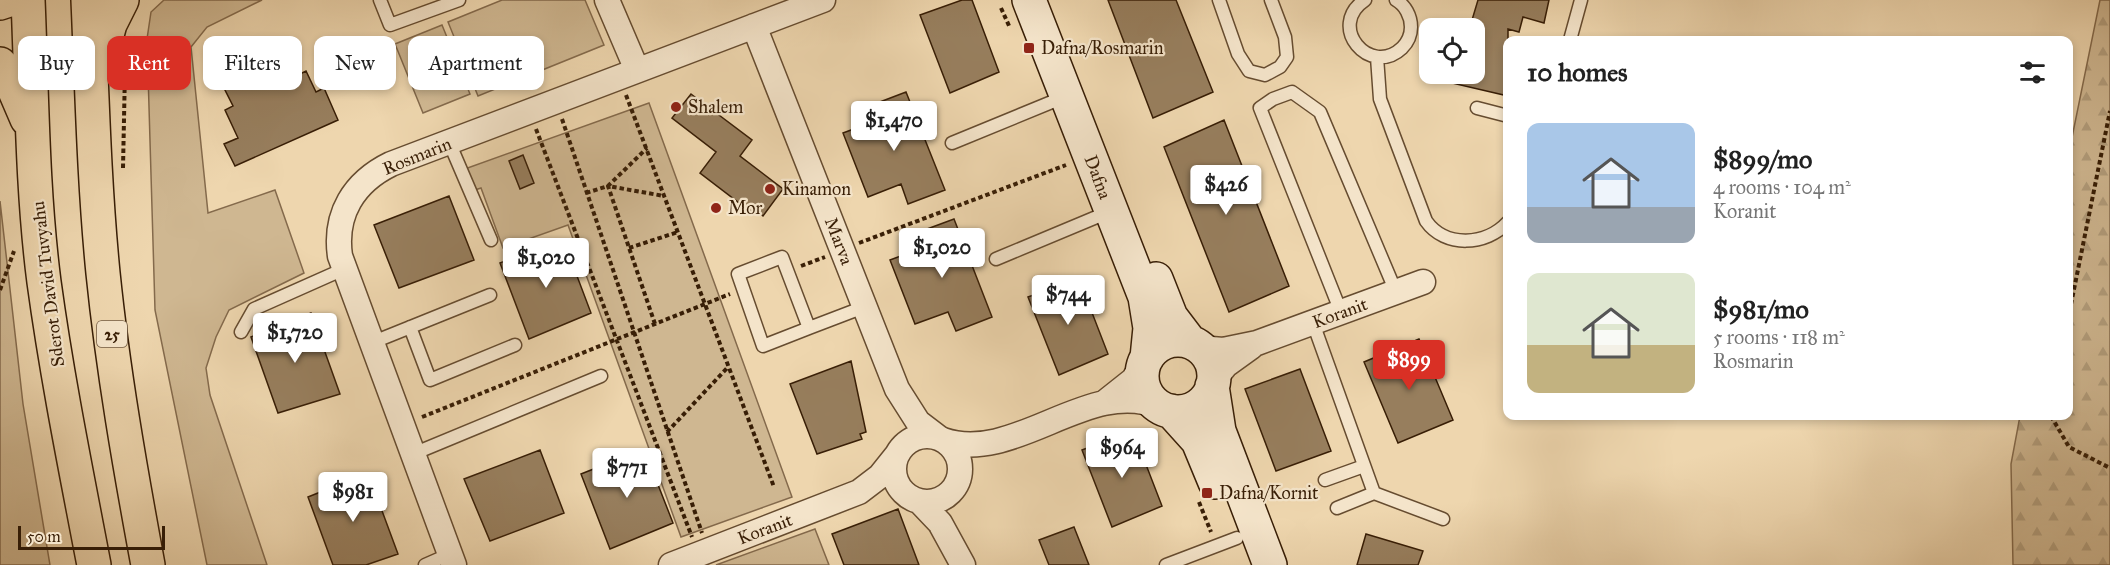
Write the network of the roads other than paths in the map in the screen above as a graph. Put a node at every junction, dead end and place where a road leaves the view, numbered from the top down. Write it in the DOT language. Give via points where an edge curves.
graph roads {
  1 [pos="9,0"];
  2 [pos="28,0"];
  3 [pos="88,0"];
  4 [pos="122,0"];
  5 [pos="380,0"];
  6 [pos="459,0"];
  7 [pos="608,0"];
  8 [pos="822,0"];
  9 [pos="1029,0"];
  10 [pos="1050,0"];
  11 [pos="1218,0"];
  12 [pos="1271,0"];
  13 [pos="1363,0"];
  14 [pos="1396,0"];
  15 [pos="1581,0"];
  16 [pos="0,3"];
  17 [pos="754,26"];
  18 [pos="1571,36"];
  19 [pos="1377,57"];
  20 [pos="0,64"];
  21 [pos="628,74"];
  22 [pos="1067,96"];
  23 [pos="93,101"];
  24 [pos="1477,108"];
  25 [pos="1503,115"];
  26 [pos="34,134"];
  27 [pos="449,142"];
  28 [pos="952,143"];
  29 [pos="1111,210"];
  30 [pos="1503,227"];
  31 [pos="491,240"];
  32 [pos="996,259"];
  33 [pos="344,269"];
  34 [pos="1423,282"];
  35 [pos="1396,292"];
  36 [pos="490,295"];
  37 [pos="864,307"];
  38 [pos="1341,312"];
  39 [pos="1313,322"];
  40 [pos="410,327"];
  41 [pos="809,328"];
  42 [pos="241,332"];
  43 [pos="371,343"];
  44 [pos="1257,343"];
  45 [pos="515,345"];
  46 [pos="1195,345"];
  47 [pos="1145,360"];
  48 [pos="601,376"];
  49 [pos="1213,384"];
  50 [pos="897,389"];
  51 [pos="1104,403"];
  52 [pos="1165,409"];
  53 [pos="941,440"];
  54 [pos="997,442"];
  55 [pos="899,452"];
  56 [pos="412,454"];
  57 [pos="1364,466"];
  58 [pos="959,478"];
  59 [pos="1325,480"];
  60 [pos="859,492"];
  61 [pos="1374,493"];
  62 [pos="914,499"];
  63 [pos="1337,508"];
  64 [pos="1443,519"];
  65 [pos="1242,552"];
  66 [pos="452,560"];
  67 [pos="961,561"];
  68 [pos="94,565"];
  69 [pos="148,565"];
  70 [pos="425,565"];
  71 [pos="671,565"];
  72 [pos="1166,565"];
  73 [pos="1270,565"];
  1 -- 16 [label="main road"];
  2 -- 26 [label="main road, Sderot David Tuvyahu"];
  3 -- 23 [label="main road, 25"];
  4 -- 23 [label="main road" via="103,45"];
  5 -- 6 [label="lane" via="390,25"];
  7 -- 21 [label="street"];
  8 -- 17 [label="street, Rosmarin"];
  9 -- 22 [label="street, Dafna"];
  10 -- 46 [label="street, Dafna" via="1167,309 1177,328"];
  11 -- 12 [label="lane" via="1238,54 1249,71 1265,75 1280,67 1287,57 1285,38"];
  13 -- 19 [label="lane" via="1351,16 1350,34 1360,50"];
  14 -- 19 [label="lane" via="1410,19 1409,38 1396,53"];
  15 -- 18 [label="lane"];
  17 -- 21 [label="street, Rosmarin"];
  17 -- 37 [label="street, Marva"];
  19 -- 30 [label="lane" via="1380,99 1433,232 1469,241 1495,234"];
  20 -- 26 [label="main road"];
  21 -- 27 [label="street, Rosmarin"];
  22 -- 28 [label="lane"];
  22 -- 29 [label="street, Dafna"];
  23 -- 69 [label="main road, 25" via="103,273 128,457"];
  24 -- 25 [label="lane"];
  26 -- 68 [label="main road, Sderot David Tuvyahu" via="44,280 65,422"];
  27 -- 31 [label="lane"];
  27 -- 33 [label="street, Rosmarin" via="385,167 358,187 345,207 340,225 338,244"];
  29 -- 32 [label="lane"];
  29 -- 47 [label="street, Dafna" via="1147,305 1150,336"];
  33 -- 42 [label="lane" via="254,309"];
  33 -- 43 [label="street, Rosmarin"];
  34 -- 35 [label="street, Koranit"];
  35 -- 38 [label="street, Koranit"];
  35 -- 38 [label="lane" via="1320,111 1292,92 1260,108"];
  36 -- 40 [label="lane"];
  37 -- 41 [label="lane"];
  37 -- 50 [label="street, Marva"];
  38 -- 39 [label="street, Koranit"];
  39 -- 44 [label="street, Koranit"];
  39 -- 57 [label="lane"];
  40 -- 43 [label="lane"];
  40 -- 45 [label="lane" via="430,380"];
  41 -- 41 [label="lane" via="782,257 738,274 763,346"];
  43 -- 56 [label="street, Rosmarin"];
  44 -- 46 [label="street, Koranit" via="1223,350"];
  44 -- 49 [label="street, Koranit" via="1226,365"];
  46 -- 47 [label="street" via="1174,340 1163,343"];
  46 -- 49 [label="street" via="1210,360"];
  47 -- 51 [label="street" via="1126,387"];
  47 -- 52 [label="street" via="1145,390"];
  48 -- 56 [label="lane"];
  49 -- 52 [label="street" via="1196,406 1181,411"];
  49 -- 73 [label="street" via="1219,431"];
  50 -- 53 [label="street, Marva" via="918,422"];
  50 -- 55 [label="street, Marva" via="903,421"];
  51 -- 52 [label="street" via="1139,401"];
  51 -- 54 [label="street"];
  52 -- 65 [label="street" via="1200,445"];
  53 -- 54 [label="street" via="962,445"];
  53 -- 55 [label="street" via="918,437"];
  53 -- 58 [label="street" via="957,456"];
  54 -- 58 [label="street" via="972,461"];
  55 -- 60 [label="street, Koranit" via="880,476"];
  55 -- 62 [label="street" via="895,478 899,487"];
  56 -- 66 [label="street, Rosmarin"];
  57 -- 59 [label="lane"];
  57 -- 61 [label="lane"];
  58 -- 62 [label="street" via="945,497 936,501"];
  58 -- 67 [label="street" via="953,514"];
  60 -- 62 [label="street, Koranit" via="885,491"];
  60 -- 71 [label="street, Koranit"];
  61 -- 63 [label="lane"];
  61 -- 64 [label="lane"];
  62 -- 67 [label="street" via="940,523"];
  65 -- 72 [label="lane"];
  66 -- 70 [label="lane"];
}
